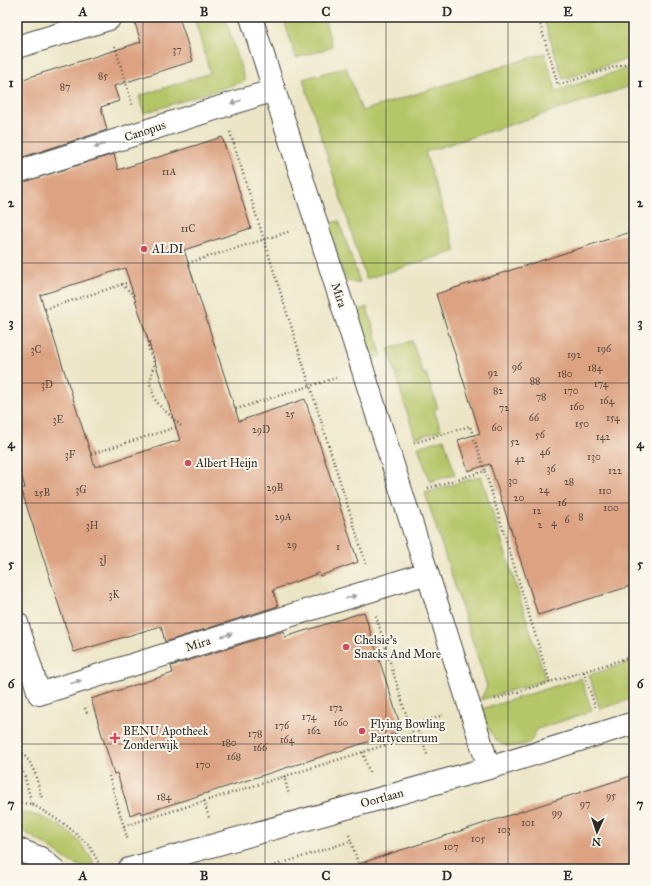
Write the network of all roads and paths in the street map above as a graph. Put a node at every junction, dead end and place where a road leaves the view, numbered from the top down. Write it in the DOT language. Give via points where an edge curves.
graph roads {
  1 [pos="251,17"];
  2 [pos="538,17"];
  3 [pos="107,18"];
  4 [pos="17,47"];
  5 [pos="634,61"];
  6 [pos="274,90"];
  7 [pos="222,106"];
  8 [pos="141,133"];
  9 [pos="17,172"];
  10 [pos="130,282"];
  11 [pos="122,284"];
  12 [pos="134,296"];
  13 [pos="45,309"];
  14 [pos="150,342"];
  15 [pos="363,369"];
  16 [pos="310,386"];
  17 [pos="236,409"];
  18 [pos="182,426"];
  19 [pos="177,427"];
  20 [pos="389,452"];
  21 [pos="91,454"];
  22 [pos="485,471"];
  23 [pos="22,476"];
  24 [pos="17,477"];
  25 [pos="403,496"];
  26 [pos="427,573"];
  27 [pos="372,590"];
  28 [pos="17,624"];
  29 [pos="634,656"];
  30 [pos="584,672"];
  31 [pos="550,683"];
  32 [pos="470,706"];
  33 [pos="634,723"];
  34 [pos="415,730"];
  35 [pos="602,732"];
  36 [pos="17,747"];
  37 [pos="17,762"];
  38 [pos="489,768"];
  39 [pos="109,776"];
  40 [pos="42,799"];
  41 [pos="17,803"];
  42 [pos="32,804"];
  43 [pos="341,809"];
  44 [pos="124,826"];
  45 [pos="351,841"];
  46 [pos="129,845"];
  47 [pos="17,849"];
  48 [pos="53,869"];
  49 [pos="102,869"];
  50 [pos="129,869"];
  51 [pos="264,869"];
  52 [pos="360,869"];
  1 -- 6 [label="street, Mira"];
  2 -- 5 [label="path" via="558,85"];
  3 -- 4 [label="street"];
  3 -- 8 [label="path"];
  6 -- 7 [label="street, Canopus, one-way"];
  6 -- 15 [label="street, Mira"];
  7 -- 8 [label="street, Canopus"];
  7 -- 16 [label="path"];
  8 -- 9 [label="street, Canopus, one-way"];
  10 -- 11 [label="path"];
  11 -- 12 [label="path"];
  11 -- 13 [label="path"];
  14 -- 18 [label="path" via="148,346 154,363 150,384 156,402"];
  15 -- 16 [label="path"];
  15 -- 20 [label="street, Mira"];
  16 -- 17 [label="path"];
  16 -- 27 [label="path"];
  19 -- 21 [label="path"];
  20 -- 22 [label="path" via="470,426"];
  20 -- 25 [label="street, Mira"];
  22 -- 25 [label="path"];
  22 -- 31 [label="path"];
  23 -- 24 [label="path"];
  25 -- 26 [label="street, Mira"];
  26 -- 27 [label="street, Mira"];
  26 -- 32 [label="street, Mira"];
  28 -- 27 [label="street, Mira, one-way" via="39,694"];
  27 -- 34 [label="path" via="408,721"];
  29 -- 30 [label="path"];
  30 -- 31 [label="path"];
  30 -- 35 [label="path"];
  31 -- 32 [label="path"];
  32 -- 34 [label="path" via="422,722"];
  32 -- 38 [label="street, Mira"];
  33 -- 35 [label="street, Oortlaan"];
  34 -- 44 [label="path" via="405,739"];
  35 -- 38 [label="street, Oortlaan"];
  36 -- 40 [label="path" via="35,773"];
  37 -- 42 [label="path" via="24,774"];
  38 -- 43 [label="street, Oortlaan"];
  39 -- 44 [label="path"];
  41 -- 42 [label="path"];
  42 -- 49 [label="path" via="89,845"];
  43 -- 45 [label="path"];
  43 -- 50 [label="street, Oortlaan"];
  44 -- 46 [label="path"];
  45 -- 51 [label="path"];
  45 -- 52 [label="path"];
  47 -- 48 [label="street" via="40,858"];
}
